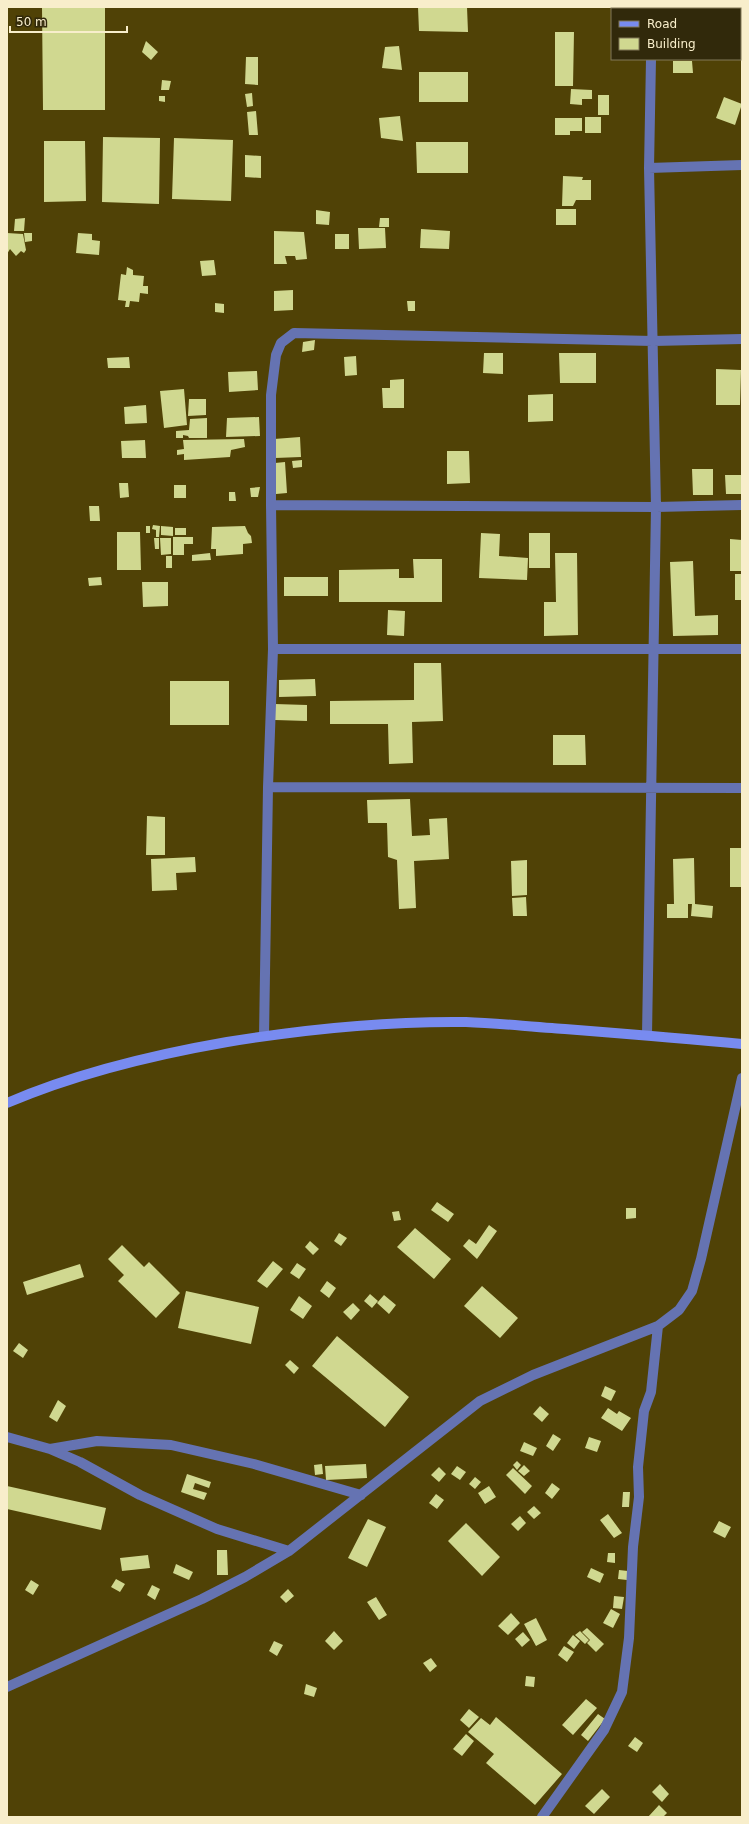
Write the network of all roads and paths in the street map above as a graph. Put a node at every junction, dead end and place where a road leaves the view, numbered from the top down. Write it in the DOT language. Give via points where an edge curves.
graph roads {
  1 [pos="651,60"];
  2 [pos="742,165"];
  3 [pos="649,168"];
  4 [pos="742,339"];
  5 [pos="653,341"];
  6 [pos="271,505"];
  7 [pos="742,505"];
  8 [pos="656,507"];
  9 [pos="273,649"];
  10 [pos="653,649"];
  11 [pos="742,649"];
  12 [pos="268,787"];
  13 [pos="652,788"];
  14 [pos="742,788"];
  15 [pos="647,1035"];
  16 [pos="264,1036"];
  17 [pos="742,1044"];
  18 [pos="742,1078"];
  19 [pos="7,1102"];
  20 [pos="658,1326"];
  21 [pos="7,1437"];
  22 [pos="50,1449"];
  23 [pos="361,1495"];
  24 [pos="290,1551"];
  25 [pos="7,1687"];
  26 [pos="542,1817"];
  1 -- 3 [label="street"];
  2 -- 3 [label="street"];
  3 -- 5 [label="street"];
  4 -- 5 [label="street"];
  5 -- 6 [label="street" via="294,333 281,343 275,363 271,395"];
  5 -- 8 [label="street"];
  6 -- 8 [label="street"];
  6 -- 9 [label="street"];
  7 -- 8 [label="street"];
  8 -- 10 [label="street"];
  9 -- 10 [label="street"];
  9 -- 12 [label="street"];
  10 -- 11 [label="street"];
  10 -- 13 [label="street"];
  12 -- 13 [label="street"];
  12 -- 16 [label="street"];
  13 -- 14 [label="street"];
  13 -- 15 [label="street"];
  15 -- 16 [label="main road" via="453,1022 401,1022"];
  15 -- 17 [label="main road"];
  16 -- 19 [label="main road" via="179,1050 116,1066"];
  18 -- 20 [label="street" via="692,1291 679,1310"];
  20 -- 23 [label="street" via="534,1375 480,1401"];
  20 -- 26 [label="street" via="651,1392 644,1411 638,1467 639,1497 629,1638 622,1692 604,1730"];
  21 -- 22 [label="street"];
  22 -- 23 [label="street" via="97,1441 171,1444 254,1464"];
  22 -- 24 [label="street" via="80,1462 140,1495 217,1529"];
  23 -- 24 [label="street"];
  24 -- 25 [label="street" via="202,1599"];
}
